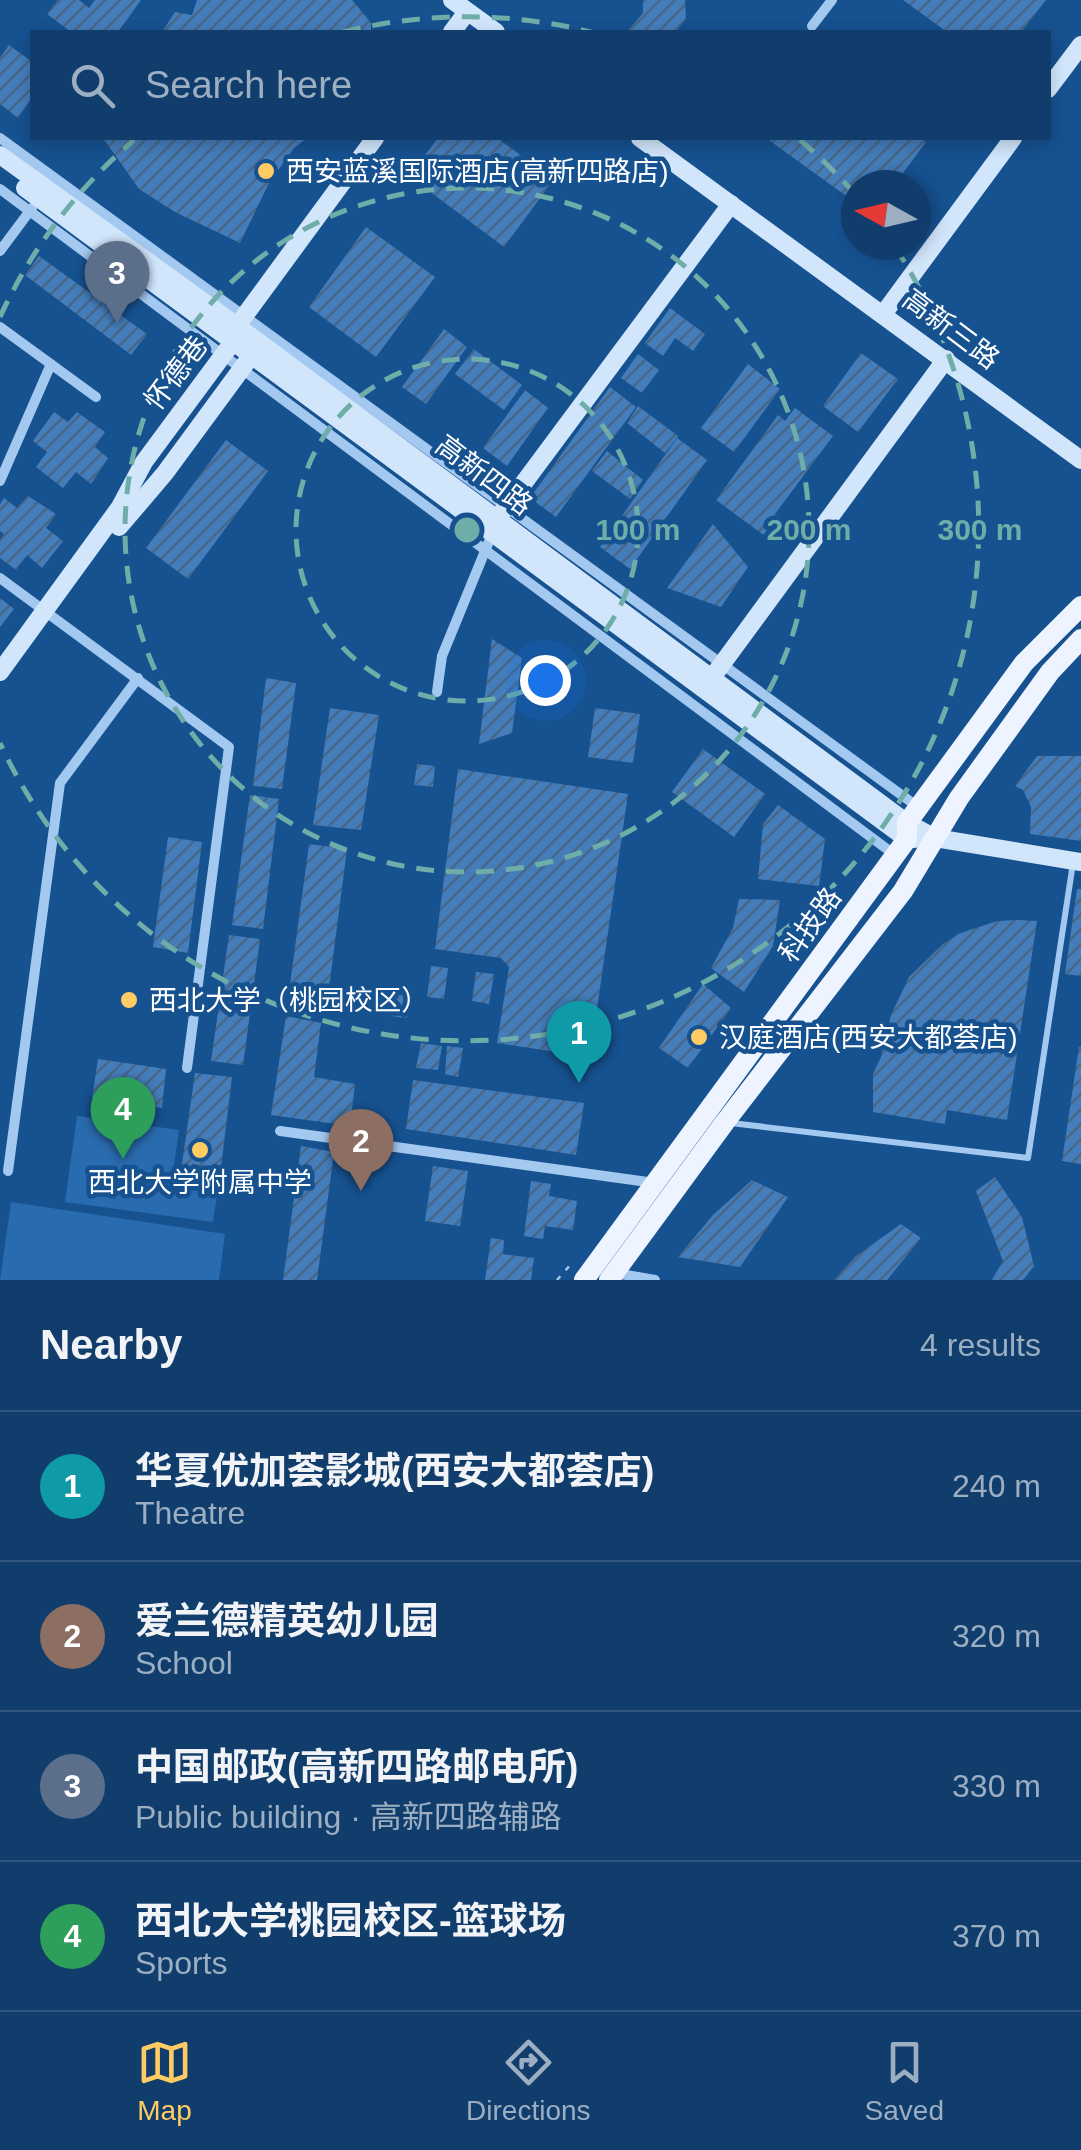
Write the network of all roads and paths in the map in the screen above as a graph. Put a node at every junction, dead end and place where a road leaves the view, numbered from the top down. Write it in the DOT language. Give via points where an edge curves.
graph roads {
  1 [pos="832,0"];
  2 [pos="460,6"];
  3 [pos="812,26"];
  4 [pos="453,30"];
  5 [pos="493,30"];
  6 [pos="1081,45"];
  7 [pos="1051,85"];
  8 [pos="0,138"];
  9 [pos="374,140"];
  10 [pos="643,140"];
  11 [pos="1012,140"];
  12 [pos="0,155"];
  13 [pos="0,170"];
  14 [pos="0,189"];
  15 [pos="731,204"];
  16 [pos="34,205"];
  17 [pos="0,251"];
  18 [pos="884,313"];
  19 [pos="0,327"];
  20 [pos="234,335"];
  21 [pos="946,359"];
  22 [pos="246,362"];
  23 [pos="51,364"];
  24 [pos="96,398"];
  25 [pos="1081,460"];
  26 [pos="0,481"];
  27 [pos="495,528"];
  28 [pos="0,578"];
  29 [pos="1081,606"];
  30 [pos="49,613"];
  31 [pos="1081,639"];
  32 [pos="0,672"];
  33 [pos="716,672"];
  34 [pos="138,678"];
  35 [pos="0,688"];
  36 [pos="438,692"];
  37 [pos="907,831"];
  38 [pos="936,838"];
  39 [pos="1077,861"];
  40 [pos="187,1068"];
  41 [pos="725,1122"];
  42 [pos="280,1131"];
  43 [pos="8,1170"];
  44 [pos="656,1183"];
  45 [pos="578,1272"];
  46 [pos="612,1277"];
  47 [pos="556,1280"];
  48 [pos="655,1280"];
  1 -- 3 [label="street"];
  2 -- 4 [label="street"];
  2 -- 5 [label="street"];
  6 -- 7 [label="street"];
  8 -- 20 [label="street"];
  9 -- 20 [label="street"];
  10 -- 15 [label="street, 高新三路"];
  11 -- 18 [label="street"];
  12 -- 20 [label="street, 高新四路"];
  13 -- 16 [label="street, 高新四路"];
  14 -- 16 [label="street"];
  15 -- 18 [label="street, 高新三路"];
  15 -- 27 [label="street"];
  16 -- 17 [label="street"];
  16 -- 20 [label="street, 高新四路"];
  18 -- 21 [label="street, 高新三路"];
  19 -- 23 [label="street"];
  20 -- 22 [label="street, 怀德巷"];
  20 -- 22 [label="street"];
  20 -- 27 [label="street, 高新四路"];
  20 -- 30 [label="street, 怀德巷"];
  21 -- 25 [label="street, 高新三路"];
  21 -- 33 [label="street"];
  22 -- 27 [label="street, 高新四路"];
  22 -- 30 [label="street, 怀德巷"];
  23 -- 24 [label="street"];
  23 -- 26 [label="street"];
  27 -- 33 [label="street, 高新四路"];
  27 -- 36 [label="street" via="442,656"];
  27 -- 37 [label="street, 高新四路"];
  28 -- 30 [label="street"];
  29 -- 37 [label="main road, 科技路" via="1024,663"];
  30 -- 32 [label="street, 怀德巷"];
  30 -- 34 [label="street"];
  30 -- 35 [label="street, 怀德巷"];
  31 -- 38 [label="main road, 科技路" via="1050,672"];
  33 -- 37 [label="street, 高新四路"];
  34 -- 40 [label="street" via="229,747"];
  34 -- 43 [label="street" via="60,783"];
  37 -- 38 [label="street, 高新四路"];
  37 -- 44 [label="main road, 科技路"];
  38 -- 39 [label="street, 高新四路"];
  38 -- 41 [label="main road, 科技路"];
  39 -- 41 [label="lane" via="1028,1158"];
  41 -- 46 [label="main road, 科技路"];
  42 -- 44 [label="street"];
  44 -- 45 [label="main road, 科技路"];
  45 -- 47 [label="path"];
  46 -- 48 [label="street"];
}
